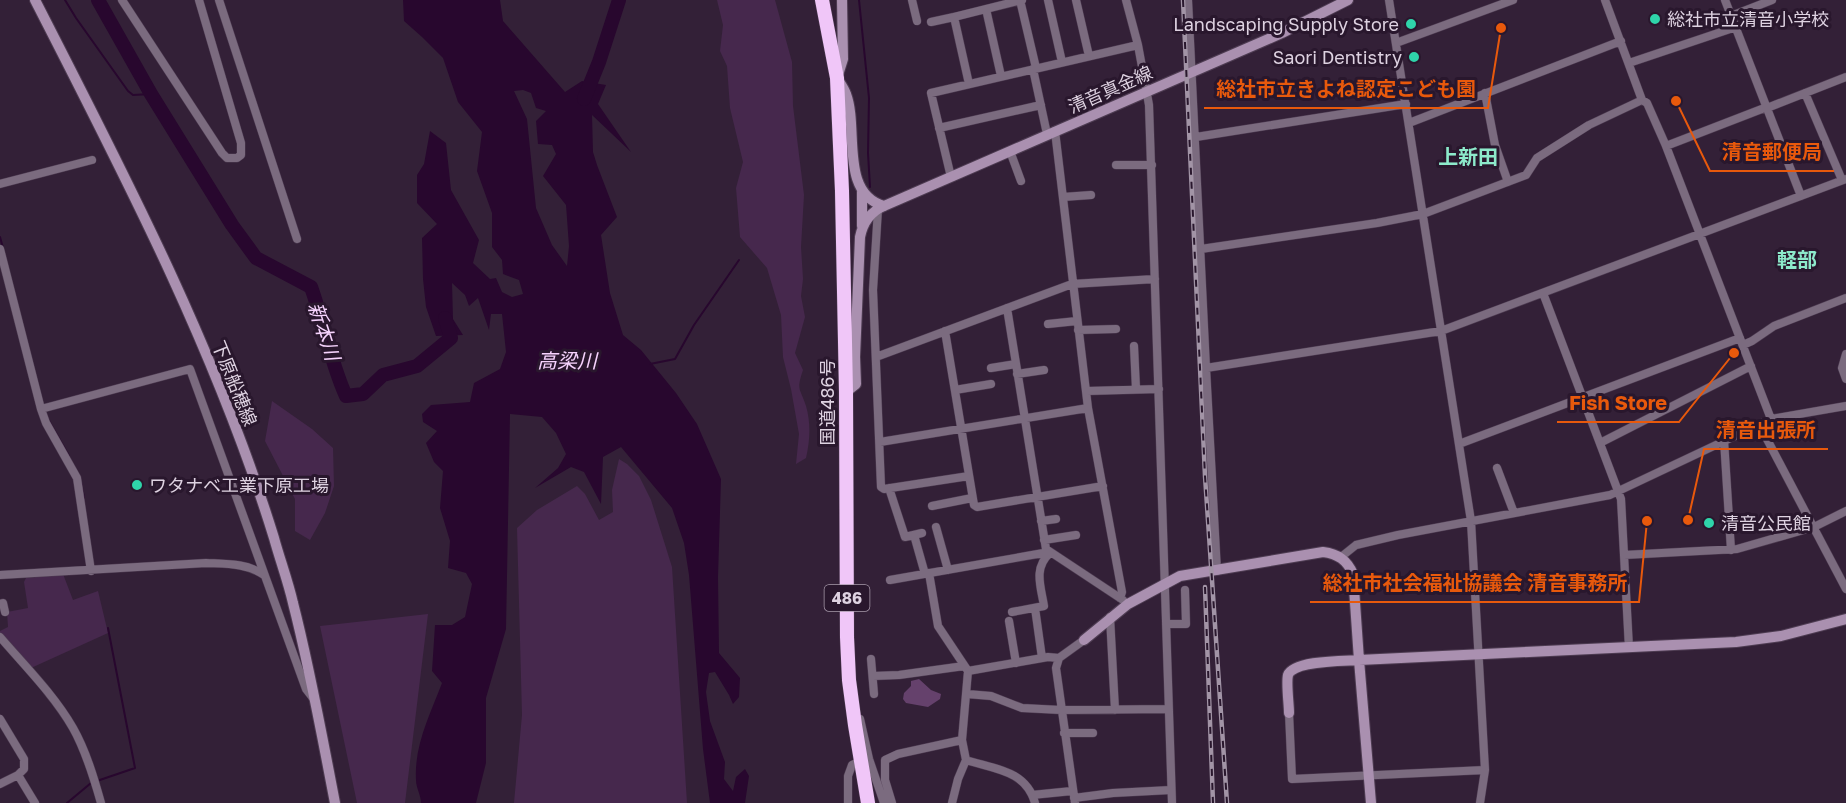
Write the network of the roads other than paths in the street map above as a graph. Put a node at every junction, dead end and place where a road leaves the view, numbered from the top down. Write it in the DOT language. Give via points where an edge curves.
graph roads {
  1 [pos="34,0"];
  2 [pos="122,0"];
  3 [pos="199,0"];
  4 [pos="219,0"];
  5 [pos="822,0"];
  6 [pos="842,0"];
  7 [pos="912,0"];
  8 [pos="1021,0"];
  9 [pos="1048,0"];
  10 [pos="1076,0"];
  11 [pos="1126,0"];
  12 [pos="1188,0"];
  13 [pos="1348,0"];
  14 [pos="1389,0"];
  15 [pos="1513,0"];
  16 [pos="1605,0"];
  17 [pos="1725,0"];
  18 [pos="1772,0"];
  19 [pos="987,6"];
  20 [pos="1731,16"];
  21 [pos="954,17"];
  22 [pos="917,21"];
  23 [pos="931,22"];
  24 [pos="1736,27"];
  25 [pos="1621,41"];
  26 [pos="1396,43"];
  27 [pos="1137,45"];
  28 [pos="1089,56"];
  29 [pos="843,60"];
  30 [pos="1062,62"];
  31 [pos="1629,63"];
  32 [pos="1034,69"];
  33 [pos="1192,71"];
  34 [pos="1001,76"];
  35 [pos="1846,77"];
  36 [pos="837,78"];
  37 [pos="969,84"];
  38 [pos="1146,90"];
  39 [pos="1485,93"];
  40 [pos="1805,93"];
  41 [pos="847,95"];
  42 [pos="1642,100"];
  43 [pos="1406,104"];
  44 [pos="1041,105"];
  45 [pos="1767,107"];
  46 [pos="1409,123"];
  47 [pos="939,128"];
  48 [pos="1051,132"];
  49 [pos="1196,136"];
  50 [pos="1666,146"];
  51 [pos="1010,150"];
  52 [pos="92,160"];
  53 [pos="1116,165"];
  54 [pos="1152,165"];
  55 [pos="951,177"];
  56 [pos="1844,179"];
  57 [pos="1021,181"];
  58 [pos="1508,182"];
  59 [pos="0,184"];
  60 [pos="862,192"];
  61 [pos="1091,195"];
  62 [pos="1801,196"];
  63 [pos="1063,197"];
  64 [pos="881,207"];
  65 [pos="1423,214"];
  66 [pos="862,230"];
  67 [pos="1700,234"];
  68 [pos="297,239"];
  69 [pos="0,249"];
  70 [pos="1201,249"];
  71 [pos="1155,279"];
  72 [pos="1072,284"];
  73 [pos="1543,293"];
  74 [pos="1846,298"];
  75 [pos="1007,308"];
  76 [pos="1048,324"];
  77 [pos="1078,326"];
  78 [pos="1116,329"];
  79 [pos="945,331"];
  80 [pos="1442,331"];
  81 [pos="1742,341"];
  82 [pos="1134,346"];
  83 [pos="1846,354"];
  84 [pos="876,357"];
  85 [pos="1016,364"];
  86 [pos="1751,366"];
  87 [pos="991,368"];
  88 [pos="1206,368"];
  89 [pos="1044,370"];
  90 [pos="1017,374"];
  91 [pos="1846,379"];
  92 [pos="991,384"];
  93 [pos="1136,389"];
  94 [pos="1159,389"];
  95 [pos="955,390"];
  96 [pos="1087,391"];
  97 [pos="846,392"];
  98 [pos="1582,397"];
  99 [pos="1846,406"];
  100 [pos="43,408"];
  101 [pos="1088,408"];
  102 [pos="1025,418"];
  103 [pos="1771,418"];
  104 [pos="1759,424"];
  105 [pos="961,429"];
  106 [pos="1724,440"];
  107 [pos="880,442"];
  108 [pos="1600,443"];
  109 [pos="1459,444"];
  110 [pos="1497,468"];
  111 [pos="969,476"];
  112 [pos="1103,486"];
  113 [pos="889,488"];
  114 [pos="1618,492"];
  115 [pos="1037,496"];
  116 [pos="972,498"];
  117 [pos="932,506"];
  118 [pos="1846,511"];
  119 [pos="1514,513"];
  120 [pos="1056,519"];
  121 [pos="1041,521"];
  122 [pos="1471,521"];
  123 [pos="936,527"];
  124 [pos="1814,527"];
  125 [pos="1076,535"];
  126 [pos="1044,540"];
  127 [pos="1731,550"];
  128 [pos="1049,553"];
  129 [pos="1624,555"];
  130 [pos="1341,557"];
  131 [pos="948,570"];
  132 [pos="91,571"];
  133 [pos="1217,571"];
  134 [pos="927,573"];
  135 [pos="0,575"];
  136 [pos="264,575"];
  137 [pos="890,580"];
  138 [pos="1165,584"];
  139 [pos="1846,589"];
  140 [pos="1185,590"];
  141 [pos="1124,601"];
  142 [pos="0,604"];
  143 [pos="1035,608"];
  144 [pos="4,612"];
  145 [pos="1110,617"];
  146 [pos="1846,619"];
  147 [pos="1166,624"];
  148 [pos="0,637"];
  149 [pos="1084,640"];
  150 [pos="1629,648"];
  151 [pos="1478,655"];
  152 [pos="1042,658"];
  153 [pos="1059,658"];
  154 [pos="871,659"];
  155 [pos="1359,660"];
  156 [pos="1016,663"];
  157 [pos="966,669"];
  158 [pos="873,676"];
  159 [pos="874,693"];
  160 [pos="968,694"];
  161 [pos="851,696"];
  162 [pos="314,699"];
  163 [pos="1169,709"];
  164 [pos="1061,710"];
  165 [pos="1116,710"];
  166 [pos="1289,713"];
  167 [pos="0,720"];
  168 [pos="1064,733"];
  169 [pos="1093,733"];
  170 [pos="962,740"];
  171 [pos="966,760"];
  172 [pos="861,761"];
  173 [pos="1485,770"];
  174 [pos="18,775"];
  175 [pos="1368,776"];
  176 [pos="0,784"];
  177 [pos="1171,790"];
  178 [pos="1074,797"];
  179 [pos="1034,799"];
  180 [pos="35,803"];
  181 [pos="101,803"];
  182 [pos="335,803"];
  183 [pos="848,803"];
  184 [pos="868,803"];
  185 [pos="884,803"];
  186 [pos="892,803"];
  187 [pos="952,803"];
  188 [pos="1172,803"];
  189 [pos="1371,803"];
  190 [pos="1480,803"];
  1 -- 162 [label="main road, 下原船穂線" via="142,212 240,438 293,602"];
  2 -- 3 [label="street" via="222,153 227,158 237,158 241,155 241,143"];
  4 -- 68 [label="street"];
  5 -- 36 [label="highway, 国道486号 / 486"];
  6 -- 29 [label="main road"];
  7 -- 22 [label="street"];
  8 -- 19 [label="street"];
  8 -- 32 [label="street"];
  9 -- 30 [label="street"];
  10 -- 28 [label="street"];
  11 -- 27 [label="street"];
  12 -- 33 [label="street"];
  13 -- 33 [label="main road, 清音真金線"];
  14 -- 26 [label="street"];
  15 -- 26 [label="street"];
  16 -- 25 [label="street"];
  17 -- 20 [label="street"];
  18 -- 20 [label="street"];
  19 -- 21 [label="street"];
  19 -- 34 [label="street"];
  20 -- 24 [label="street"];
  21 -- 23 [label="street"];
  21 -- 37 [label="street"];
  24 -- 31 [label="street"];
  24 -- 45 [label="street"];
  25 -- 31 [label="street"];
  25 -- 39 [label="street"];
  26 -- 43 [label="street"];
  27 -- 28 [label="street"];
  27 -- 38 [label="street"];
  28 -- 30 [label="street"];
  29 -- 36 [label="main road"];
  29 -- 41 [label="main road"];
  30 -- 32 [label="street"];
  31 -- 42 [label="street"];
  32 -- 34 [label="street"];
  32 -- 44 [label="street"];
  33 -- 38 [label="main road, 清音真金線"];
  33 -- 49 [label="street"];
  34 -- 37 [label="street"];
  35 -- 40 [label="street"];
  36 -- 41 [label="main road"];
  36 -- 97 [label="highway, 国道486号 / 486"];
  37 -- 47 [label="street" via="931,93"];
  38 -- 48 [label="main road, 清音真金線"];
  38 -- 54 [label="street"];
  39 -- 46 [label="street"];
  39 -- 58 [label="street" via="1495,145"];
  40 -- 45 [label="street"];
  40 -- 56 [label="street"];
  41 -- 60 [label="main road"];
  42 -- 50 [label="street" via="1647,103"];
  42 -- 58 [label="street" via="1582,129 1537,158 1526,175"];
  43 -- 46 [label="street"];
  43 -- 49 [label="street"];
  44 -- 47 [label="street"];
  44 -- 48 [label="street"];
  45 -- 50 [label="street"];
  45 -- 62 [label="street"];
  46 -- 65 [label="street"];
  47 -- 55 [label="street"];
  48 -- 51 [label="main road, 清音真金線"];
  48 -- 63 [label="street"];
  49 -- 70 [label="street"];
  50 -- 67 [label="street"];
  51 -- 55 [label="main road, 清音真金線"];
  51 -- 57 [label="street"];
  52 -- 59 [label="street"];
  53 -- 54 [label="street"];
  54 -- 71 [label="street"];
  55 -- 64 [label="main road, 清音真金線"];
  56 -- 62 [label="street"];
  58 -- 65 [label="street"];
  60 -- 64 [label="main road"];
  60 -- 66 [label="main road"];
  61 -- 63 [label="street"];
  62 -- 67 [label="street"];
  63 -- 72 [label="street"];
  64 -- 66 [label="main road, 清音真金線" via="869,215"];
  64 -- 84 [label="street" via="873,290"];
  65 -- 70 [label="street"];
  65 -- 80 [label="street"];
  66 -- 97 [label="main road" via="856,384"];
  67 -- 73 [label="street"];
  67 -- 81 [label="street"];
  69 -- 100 [label="street"];
  70 -- 88 [label="street"];
  71 -- 72 [label="street"];
  71 -- 94 [label="street"];
  72 -- 75 [label="street"];
  72 -- 77 [label="street"];
  73 -- 80 [label="street"];
  73 -- 98 [label="street"];
  74 -- 81 [label="street" via="1774,326 1752,341"];
  75 -- 79 [label="street"];
  75 -- 85 [label="street"];
  76 -- 77 [label="street"];
  77 -- 78 [label="street"];
  77 -- 96 [label="street"];
  79 -- 84 [label="street"];
  79 -- 95 [label="street"];
  80 -- 88 [label="street"];
  80 -- 109 [label="street"];
  81 -- 86 [label="street"];
  81 -- 98 [label="street"];
  82 -- 93 [label="street"];
  83 -- 91 [label="street" via="1842,368"];
  84 -- 107 [label="street"];
  85 -- 87 [label="street"];
  85 -- 90 [label="street"];
  86 -- 103 [label="street"];
  86 -- 108 [label="street"];
  88 -- 133 [label="street"];
  89 -- 90 [label="street"];
  90 -- 102 [label="street"];
  92 -- 95 [label="street"];
  93 -- 94 [label="street"];
  93 -- 96 [label="street"];
  94 -- 138 [label="street"];
  95 -- 105 [label="street"];
  96 -- 101 [label="street"];
  97 -- 161 [label="highway, 国道486号 / 486" via="847,637"];
  98 -- 108 [label="street"];
  98 -- 109 [label="street"];
  99 -- 103 [label="street"];
  100 -- 132 [label="street" via="46,423 77,478"];
  100 -- 136 [label="street" via="190,369"];
  101 -- 102 [label="street"];
  101 -- 112 [label="street"];
  102 -- 105 [label="street"];
  102 -- 115 [label="street"];
  103 -- 104 [label="street"];
  104 -- 106 [label="street"];
  104 -- 124 [label="street"];
  105 -- 107 [label="street"];
  105 -- 111 [label="street"];
  106 -- 114 [label="street"];
  106 -- 127 [label="street"];
  107 -- 113 [label="street" via="881,487"];
  108 -- 114 [label="street"];
  109 -- 122 [label="street"];
  110 -- 119 [label="street"];
  111 -- 113 [label="street"];
  111 -- 116 [label="street"];
  112 -- 115 [label="street"];
  112 -- 141 [label="street"];
  113 -- 134 [label="street" via="905,537 918,534"];
  114 -- 119 [label="street"];
  114 -- 129 [label="street"];
  115 -- 116 [label="street" via="977,507"];
  115 -- 121 [label="street"];
  116 -- 117 [label="street"];
  118 -- 124 [label="street"];
  119 -- 122 [label="street"];
  120 -- 121 [label="street"];
  121 -- 126 [label="street"];
  122 -- 130 [label="street" via="1360,544"];
  122 -- 151 [label="street"];
  123 -- 131 [label="street"];
  124 -- 127 [label="street"];
  124 -- 139 [label="street"];
  125 -- 126 [label="street"];
  126 -- 128 [label="street"];
  127 -- 129 [label="street"];
  128 -- 131 [label="street"];
  128 -- 141 [label="street"];
  128 -- 143 [label="street" via="1038,573 1044,606"];
  129 -- 150 [label="street"];
  130 -- 133 [label="main road" via="1323,552"];
  130 -- 155 [label="main road" via="1353,574"];
  131 -- 134 [label="street"];
  132 -- 135 [label="street"];
  132 -- 136 [label="street" via="234,564"];
  133 -- 138 [label="main road" via="1195,572"];
  134 -- 137 [label="street"];
  134 -- 157 [label="street" via="938,626"];
  136 -- 162 [label="street" via="306,690"];
  138 -- 141 [label="main road"];
  138 -- 147 [label="street"];
  140 -- 147 [label="street" via="1186,624"];
  141 -- 145 [label="main road"];
  142 -- 144 [label="street" via="3,603"];
  143 -- 152 [label="street"];
  143 -- 156 [label="street" via="1010,617"];
  145 -- 149 [label="main road"];
  145 -- 165 [label="street"];
  146 -- 150 [label="main road" via="1781,636"];
  147 -- 163 [label="street"];
  148 -- 181 [label="street" via="73,728"];
  149 -- 153 [label="street"];
  150 -- 151 [label="main road"];
  151 -- 155 [label="main road"];
  151 -- 173 [label="street"];
  152 -- 153 [label="street"];
  152 -- 156 [label="street"];
  153 -- 164 [label="street" via="1056,668"];
  154 -- 158 [label="street"];
  155 -- 166 [label="main road" via="1294,668 1288,676"];
  155 -- 175 [label="main road"];
  156 -- 157 [label="street"];
  157 -- 158 [label="street"];
  157 -- 160 [label="street"];
  158 -- 159 [label="street"];
  160 -- 164 [label="street" via="991,696 1022,708"];
  160 -- 170 [label="street"];
  161 -- 172 [label="highway, 国道486号 / 486"];
  161 -- 185 [label="street" via="858,708"];
  162 -- 182 [label="main road, 下原船穂線"];
  163 -- 165 [label="street"];
  163 -- 177 [label="street"];
  164 -- 165 [label="street"];
  164 -- 168 [label="street"];
  166 -- 175 [label="street" via="1292,779"];
  167 -- 174 [label="street" via="24,759 24,769"];
  168 -- 169 [label="street"];
  168 -- 178 [label="street"];
  170 -- 171 [label="street"];
  170 -- 186 [label="street" via="885,760 885,780"];
  171 -- 179 [label="street" via="1011,774 1024,782"];
  171 -- 187 [label="street"];
  172 -- 183 [label="street" via="852,765 848,776"];
  172 -- 184 [label="highway, 国道486号 / 486"];
  173 -- 175 [label="street"];
  173 -- 190 [label="street"];
  174 -- 176 [label="street"];
  174 -- 180 [label="street"];
  175 -- 189 [label="main road"];
  177 -- 178 [label="street"];
  177 -- 188 [label="street"];
  178 -- 179 [label="street"];
}
